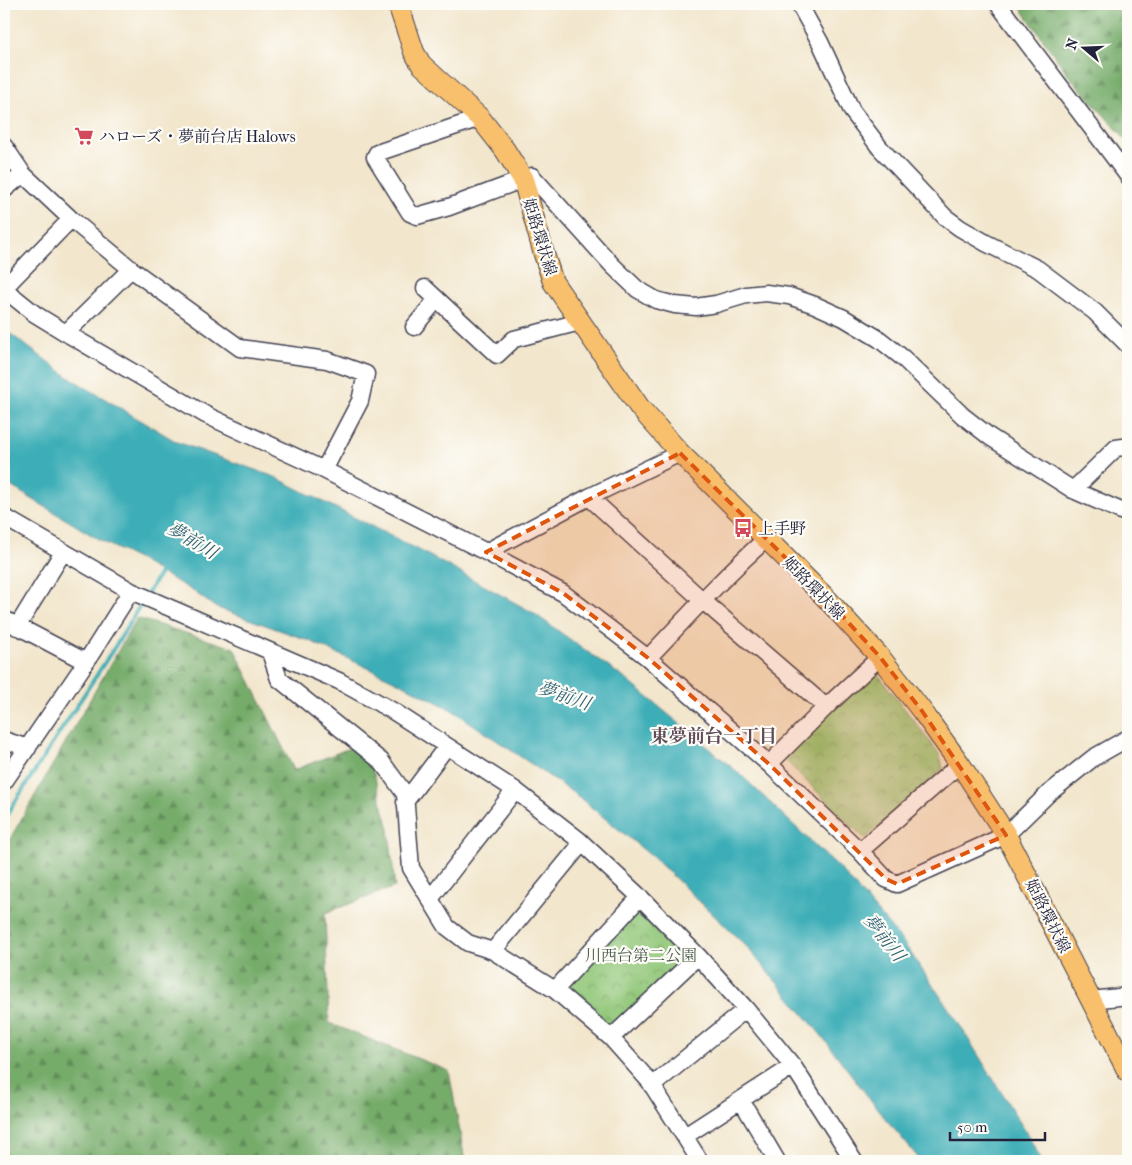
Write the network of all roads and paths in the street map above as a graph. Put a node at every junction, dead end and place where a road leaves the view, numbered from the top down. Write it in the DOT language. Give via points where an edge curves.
graph roads {
  1 [pos="398,4"];
  2 [pos="799,4"];
  3 [pos="998,4"];
  4 [pos="480,118"];
  5 [pos="4,146"];
  6 [pos="23,174"];
  7 [pos="1128,176"];
  8 [pos="523,179"];
  9 [pos="4,190"];
  10 [pos="71,219"];
  11 [pos="130,269"];
  12 [pos="4,288"];
  13 [pos="580,322"];
  14 [pos="414,327"];
  15 [pos="66,333"];
  16 [pos="1128,345"];
  17 [pos="1128,449"];
  18 [pos="680,453"];
  19 [pos="324,470"];
  20 [pos="1073,490"];
  21 [pos="589,497"];
  22 [pos="1128,514"];
  23 [pos="4,517"];
  24 [pos="766,540"];
  25 [pos="63,552"];
  26 [pos="486,552"];
  27 [pos="131,591"];
  28 [pos="702,600"];
  29 [pos="10,623"];
  30 [pos="270,652"];
  31 [pos="880,657"];
  32 [pos="648,658"];
  33 [pos="86,662"];
  34 [pos="826,707"];
  35 [pos="1128,738"];
  36 [pos="4,740"];
  37 [pos="448,746"];
  38 [pos="28,748"];
  39 [pos="769,764"];
  40 [pos="960,764"];
  41 [pos="4,782"];
  42 [pos="515,790"];
  43 [pos="405,802"];
  44 [pos="1006,835"];
  45 [pos="582,843"];
  46 [pos="860,851"];
  47 [pos="640,897"];
  48 [pos="430,899"];
  49 [pos="493,950"];
  50 [pos="698,956"];
  51 [pos="555,990"];
  52 [pos="1128,996"];
  53 [pos="1091,1000"];
  54 [pos="746,1009"];
  55 [pos="611,1038"];
  56 [pos="793,1066"];
  57 [pos="1128,1072"];
  58 [pos="652,1086"];
  59 [pos="740,1100"];
  60 [pos="685,1136"];
  61 [pos="700,1161"];
  62 [pos="777,1161"];
  63 [pos="854,1161"];
  1 -- 4 [label="main road, 姫路環状線" via="421,64"];
  2 -- 16 [label="street" via="852,111 880,148 946,217 986,243 1038,269 1095,312"];
  3 -- 7 [label="street"];
  4 -- 8 [label="main road, 姫路環状線"];
  4 -- 8 [label="street" via="377,153 375,157 410,213 417,216"];
  5 -- 6 [label="street"];
  6 -- 9 [label="street"];
  6 -- 10 [label="street"];
  8 -- 13 [label="main road, 姫路環状線" via="553,282"];
  8 -- 20 [label="street" via="532,176 612,265 637,289 656,300 696,307 766,293 789,296 844,318 903,358 963,416 990,437"];
  10 -- 11 [label="street"];
  10 -- 12 [label="street"];
  11 -- 15 [label="street"];
  11 -- 19 [label="street" via="240,348 327,360 366,374 360,402"];
  12 -- 15 [label="street" via="35,314"];
  13 -- 14 [label="street" via="514,339 497,355 431,294"];
  13 -- 18 [label="main road, 姫路環状線" via="640,408"];
  15 -- 19 [label="street" via="206,415"];
  17 -- 20 [label="street" via="1116,448"];
  18 -- 21 [label="street"];
  18 -- 24 [label="main road, 姫路環状線"];
  19 -- 26 [label="street"];
  20 -- 22 [label="street"];
  21 -- 26 [label="street"];
  21 -- 28 [label="street"];
  23 -- 25 [label="street"];
  24 -- 28 [label="street"];
  24 -- 31 [label="main road, 姫路環状線"];
  25 -- 27 [label="street"];
  25 -- 29 [label="street"];
  26 -- 32 [label="street" via="563,594"];
  27 -- 30 [label="street"];
  27 -- 33 [label="street"];
  28 -- 32 [label="street"];
  28 -- 34 [label="street"];
  29 -- 33 [label="street"];
  30 -- 37 [label="street" via="339,681"];
  30 -- 43 [label="street" via="279,679 381,761 404,794"];
  31 -- 34 [label="street"];
  31 -- 40 [label="main road, 姫路環状線"];
  32 -- 39 [label="street"];
  33 -- 38 [label="street"];
  34 -- 39 [label="street"];
  35 -- 44 [label="street" via="1085,764"];
  36 -- 38 [label="street"];
  37 -- 42 [label="street"];
  37 -- 43 [label="street"];
  38 -- 41 [label="street"];
  39 -- 46 [label="street"];
  40 -- 44 [label="main road, 姫路環状線"];
  40 -- 46 [label="street"];
  42 -- 45 [label="street"];
  42 -- 48 [label="street"];
  43 -- 48 [label="street" via="411,868"];
  44 -- 46 [label="street" via="897,884 886,880"];
  44 -- 53 [label="main road, 姫路環状線"];
  45 -- 47 [label="street"];
  45 -- 49 [label="street"];
  47 -- 50 [label="street"];
  47 -- 51 [label="street"];
  48 -- 49 [label="street" via="447,927 468,943"];
  49 -- 51 [label="street"];
  50 -- 54 [label="street"];
  50 -- 55 [label="street"];
  51 -- 55 [label="street"];
  52 -- 53 [label="street"];
  53 -- 57 [label="main road, 姫路環状線"];
  54 -- 56 [label="street"];
  54 -- 58 [label="street"];
  55 -- 58 [label="street"];
  56 -- 59 [label="street"];
  56 -- 63 [label="street"];
  58 -- 60 [label="street"];
  59 -- 60 [label="street"];
  59 -- 62 [label="street"];
  60 -- 61 [label="street"];
}
